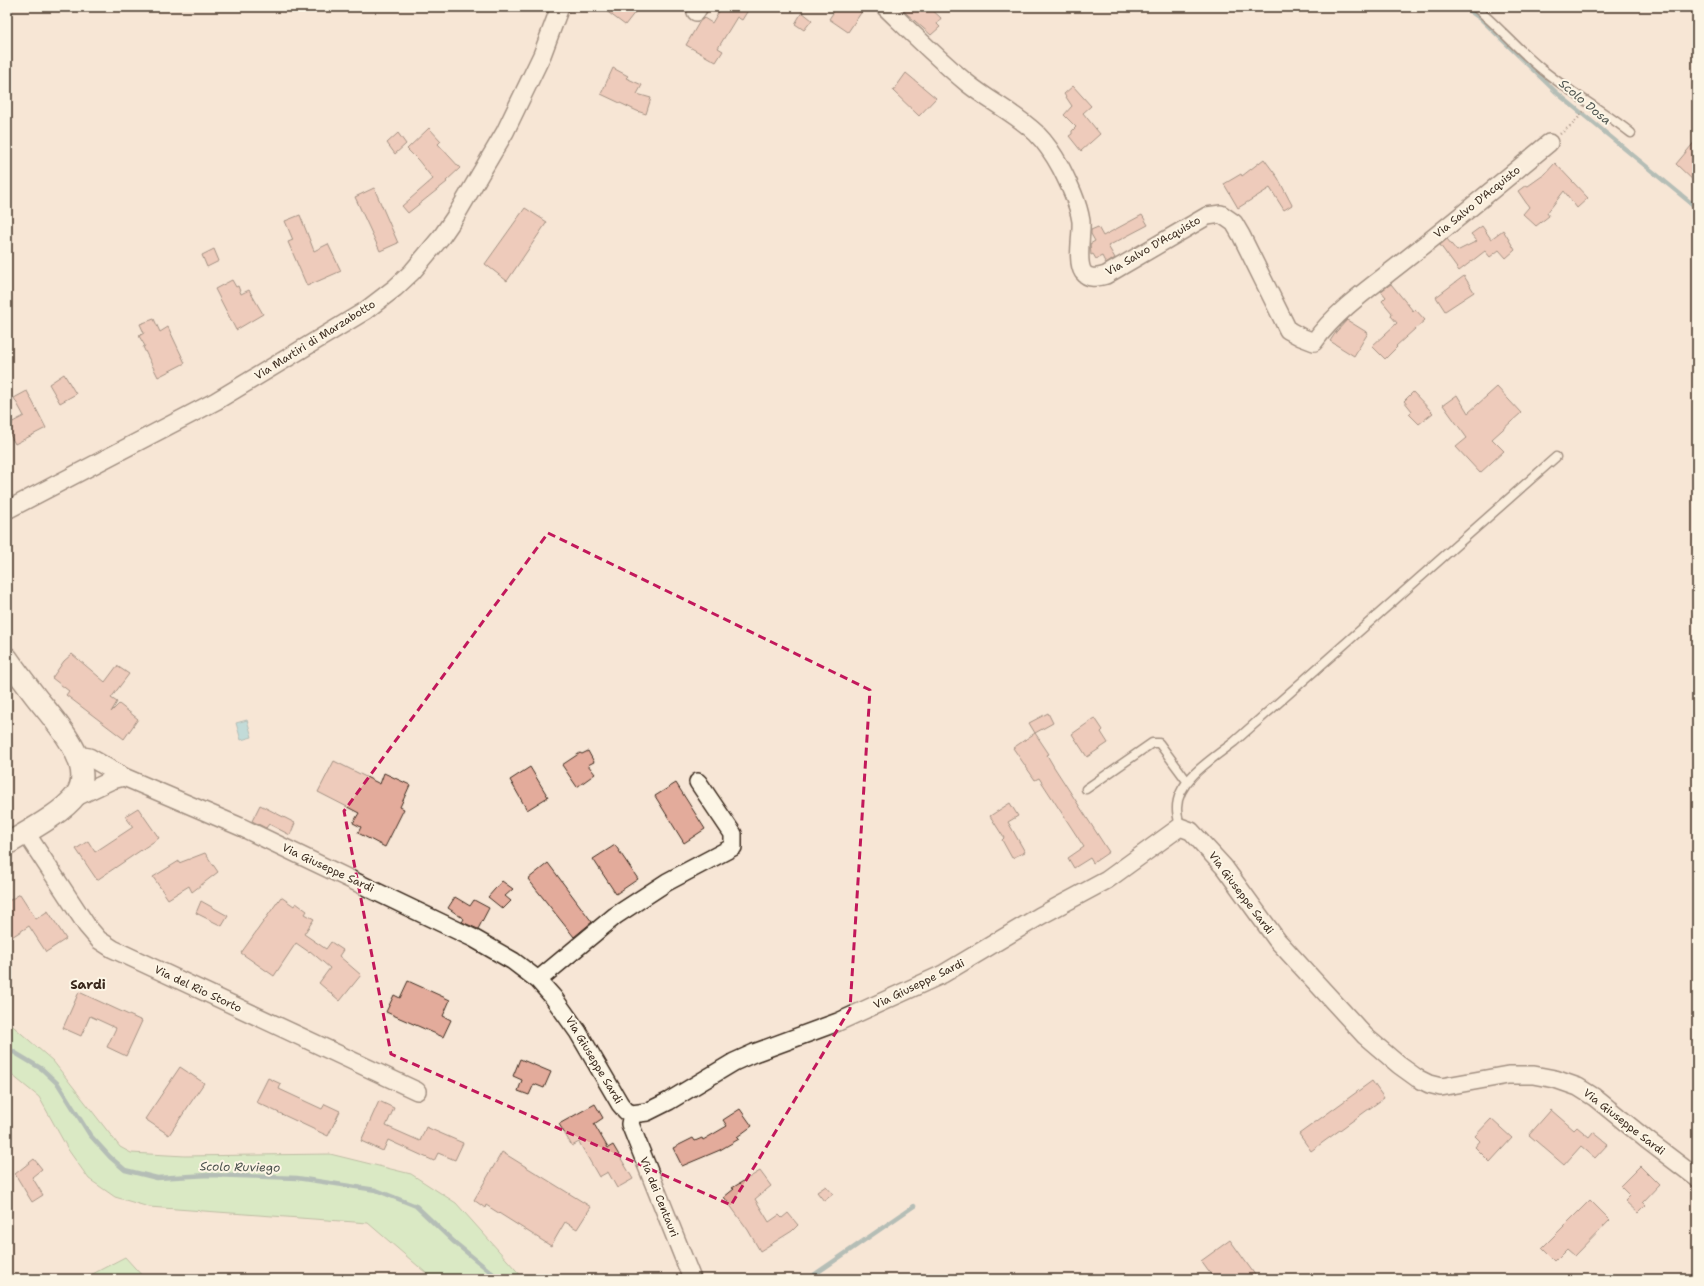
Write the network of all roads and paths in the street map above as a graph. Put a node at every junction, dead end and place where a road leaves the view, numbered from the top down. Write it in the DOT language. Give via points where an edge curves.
graph roads {
  1 [pos="560,7"];
  2 [pos="885,7"];
  3 [pos="1475,7"];
  4 [pos="1585,110"];
  5 [pos="1574,123"];
  6 [pos="1631,132"];
  7 [pos="1549,143"];
  8 [pos="1556,457"];
  9 [pos="7,510"];
  10 [pos="7,658"];
  11 [pos="77,755"];
  12 [pos="124,777"];
  13 [pos="1187,781"];
  14 [pos="698,782"];
  15 [pos="1086,788"];
  16 [pos="72,799"];
  17 [pos="1180,827"];
  18 [pos="26,833"];
  19 [pos="7,844"];
  20 [pos="538,980"];
  21 [pos="417,1091"];
  22 [pos="632,1114"];
  23 [pos="1697,1178"];
  24 [pos="692,1279"];
  1 -- 9 [label="street, Via Martiri di Marzabotto" via="542,55 505,132 442,236 395,288 365,311 216,401"];
  2 -- 7 [label="street, Via Salvo D'Acquisto" via="936,57 1036,134 1053,154 1074,197 1081,220 1080,257 1083,272 1087,276 1093,278 1106,275 1207,216 1221,214 1234,223 1241,234 1288,330 1314,342 1324,328 1351,303"];
  3 -- 6 [label="lane" via="1564,87"];
  4 -- 5 [label="path"];
  8 -- 13 [label="lane"];
  10 -- 11 [label="street" via="49,712"];
  11 -- 12 [label="street, Via Giuseppe Sardi" via="89,757"];
  11 -- 16 [label="street" via="82,779 79,790"];
  12 -- 16 [label="street"];
  12 -- 20 [label="street, Via Giuseppe Sardi" via="235,824 474,938 513,960"];
  13 -- 15 [label="lane" via="1159,743 1152,743"];
  13 -- 17 [label="lane" via="1178,796"];
  14 -- 20 [label="street" via="733,834 733,847 667,882 615,916"];
  16 -- 18 [label="street"];
  17 -- 22 [label="street, Via Giuseppe Sardi" via="1107,880 1040,916 943,974 838,1022 734,1062 655,1108"];
  17 -- 23 [label="street, Via Giuseppe Sardi" via="1191,831 1224,867 1277,940 1365,1036 1417,1078 1441,1087 1508,1075 1534,1075 1578,1087"];
  18 -- 19 [label="street"];
  18 -- 21 [label="street, Via del Rio Storto" via="87,926 99,940 113,949"];
  20 -- 22 [label="street, Via Giuseppe Sardi" via="578,1032 620,1104"];
  22 -- 24 [label="street, Via dei Centauri" via="630,1124"];
}
